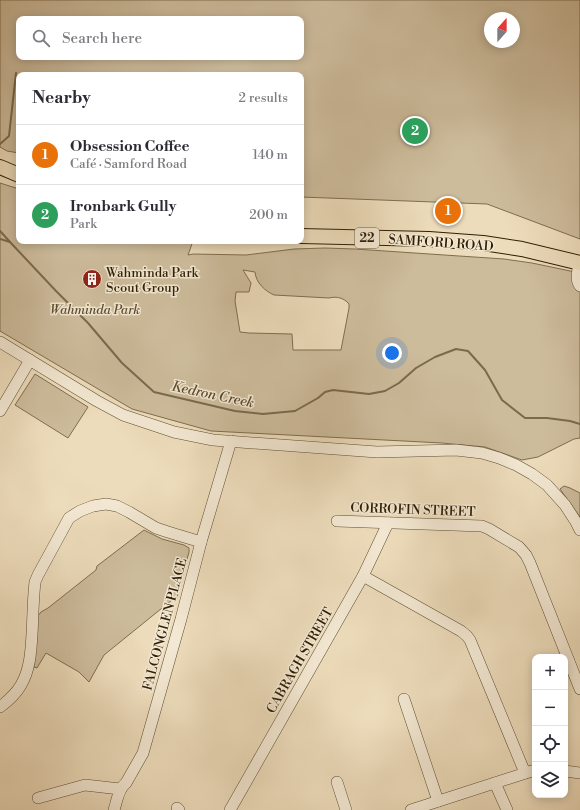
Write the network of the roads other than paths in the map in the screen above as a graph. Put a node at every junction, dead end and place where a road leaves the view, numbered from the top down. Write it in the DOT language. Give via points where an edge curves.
graph roads {
  1 [pos="0,167"];
  2 [pos="16,174"];
  3 [pos="304,236"];
  4 [pos="580,263"];
  5 [pos="580,286"];
  6 [pos="0,342"];
  7 [pos="30,360"];
  8 [pos="0,411"];
  9 [pos="231,441"];
  10 [pos="336,521"];
  11 [pos="388,523"];
  12 [pos="580,530"];
  13 [pos="201,542"];
  14 [pos="363,576"];
  15 [pos="580,689"];
  16 [pos="404,699"];
  17 [pos="0,707"];
  18 [pos="530,771"];
  19 [pos="568,771"];
  20 [pos="580,773"];
  21 [pos="337,782"];
  22 [pos="496,782"];
  23 [pos="120,789"];
  24 [pos="38,798"];
  25 [pos="438,801"];
  26 [pos="114,810"];
  27 [pos="230,810"];
  28 [pos="346,810"];
  29 [pos="411,810"];
  30 [pos="507,810"];
  1 -- 2 [label="main road"];
  3 -- 4 [label="main road, SAMFORD ROAD / 22" via="483,243"];
  4 -- 5 [label="street"];
  6 -- 7 [label="street"];
  7 -- 8 [label="street"];
  7 -- 9 [label="street" via="123,415 174,432"];
  9 -- 12 [label="street" via="377,452 456,450 482,453 516,465 547,485"];
  9 -- 13 [label="street, FALCONGLEN PLACE"];
  10 -- 11 [label="street, CORROFIN STREET"];
  11 -- 14 [label="street, CABRAGH STREET"];
  11 -- 15 [label="street, CORROFIN STREET" via="482,526 519,547 530,563"];
  13 -- 17 [label="street" via="156,528 117,506 106,504 93,506 69,518 35,582 30,660 22,685"];
  13 -- 23 [label="street, FALCONGLEN PLACE" via="143,753"];
  14 -- 18 [label="street" via="467,636"];
  14 -- 27 [label="street, CABRAGH STREET"];
  16 -- 25 [label="street"];
  18 -- 22 [label="street"];
  19 -- 20 [label="street"];
  21 -- 28 [label="street"];
  22 -- 25 [label="street"];
  22 -- 30 [label="street"];
  23 -- 24 [label="street" via="85,785"];
  23 -- 26 [label="street, FALCONGLEN PLACE"];
  25 -- 29 [label="street"];
}
